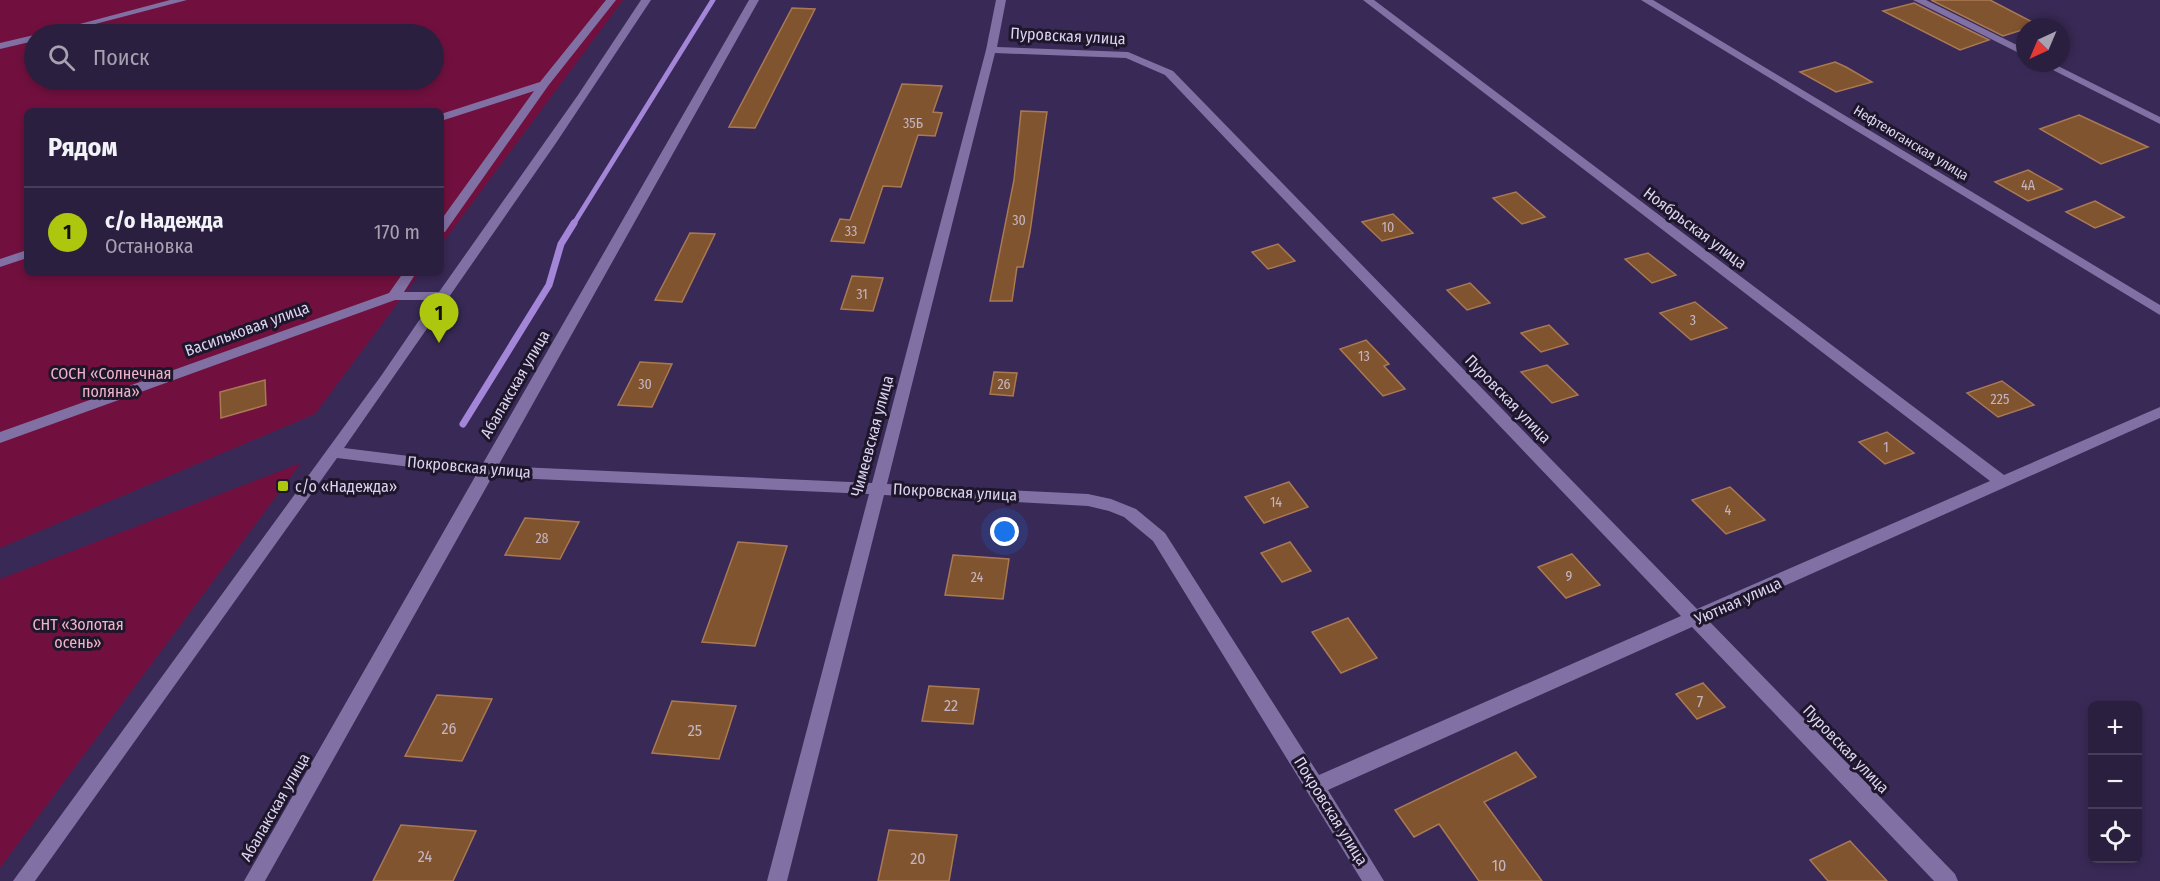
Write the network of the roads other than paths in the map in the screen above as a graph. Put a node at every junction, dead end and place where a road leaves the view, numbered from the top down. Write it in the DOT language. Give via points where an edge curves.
graph roads {
  1 [pos="182,0"];
  2 [pos="611,0"];
  3 [pos="646,0"];
  4 [pos="754,0"];
  5 [pos="1000,0"];
  6 [pos="1368,0"];
  7 [pos="1646,0"];
  8 [pos="1918,0"];
  9 [pos="87,24"];
  10 [pos="24,40"];
  11 [pos="0,46"];
  12 [pos="2016,49"];
  13 [pos="991,50"];
  14 [pos="2062,72"];
  15 [pos="543,84"];
  16 [pos="444,117"];
  17 [pos="2160,121"];
  18 [pos="444,225"];
  19 [pos="24,255"];
  20 [pos="0,263"];
  21 [pos="408,276"];
  22 [pos="394,296"];
  23 [pos="442,296"];
  24 [pos="2160,311"];
  25 [pos="2160,412"];
  26 [pos="0,438"];
  27 [pos="334,452"];
  28 [pos="486,471"];
  29 [pos="2002,482"];
  30 [pos="877,489"];
  31 [pos="1696,619"];
  32 [pos="1315,786"];
  33 [pos="23,881"];
  34 [pos="254,881"];
  35 [pos="777,881"];
  36 [pos="1374,881"];
  37 [pos="1948,881"];
  1 -- 9 [label="street"];
  2 -- 15 [label="street"];
  3 -- 23 [label="street"];
  4 -- 28 [label="street, Абалакская улица"];
  5 -- 13 [label="street, Чимеевская улица"];
  6 -- 29 [label="street, Ноябрьская улица"];
  7 -- 24 [label="street, Нефтеюганская улица"];
  8 -- 12 [label="street"];
  10 -- 11 [label="street"];
  13 -- 30 [label="street, Чимеевская улица"];
  13 -- 31 [label="street, Пуровская улица" via="1128,56 1169,73"];
  14 -- 17 [label="street"];
  15 -- 16 [label="street"];
  15 -- 18 [label="street"];
  19 -- 20 [label="street"];
  21 -- 22 [label="street"];
  22 -- 23 [label="street, Васильковая улица"];
  22 -- 26 [label="street, Васильковая улица"];
  23 -- 27 [label="street"];
  25 -- 29 [label="street, Уютная улица"];
  27 -- 28 [label="street, Покровская улица"];
  27 -- 33 [label="street"];
  28 -- 30 [label="street, Покровская улица"];
  28 -- 34 [label="street, Абалакская улица"];
  29 -- 31 [label="street, Уютная улица"];
  30 -- 32 [label="street, Покровская улица" via="1074,498 1118,507 1140,517 1159,537"];
  30 -- 35 [label="street, Чимеевская улица"];
  31 -- 32 [label="street, Уютная улица"];
  31 -- 37 [label="street, Пуровская улица"];
  32 -- 36 [label="street, Покровская улица"];
}
